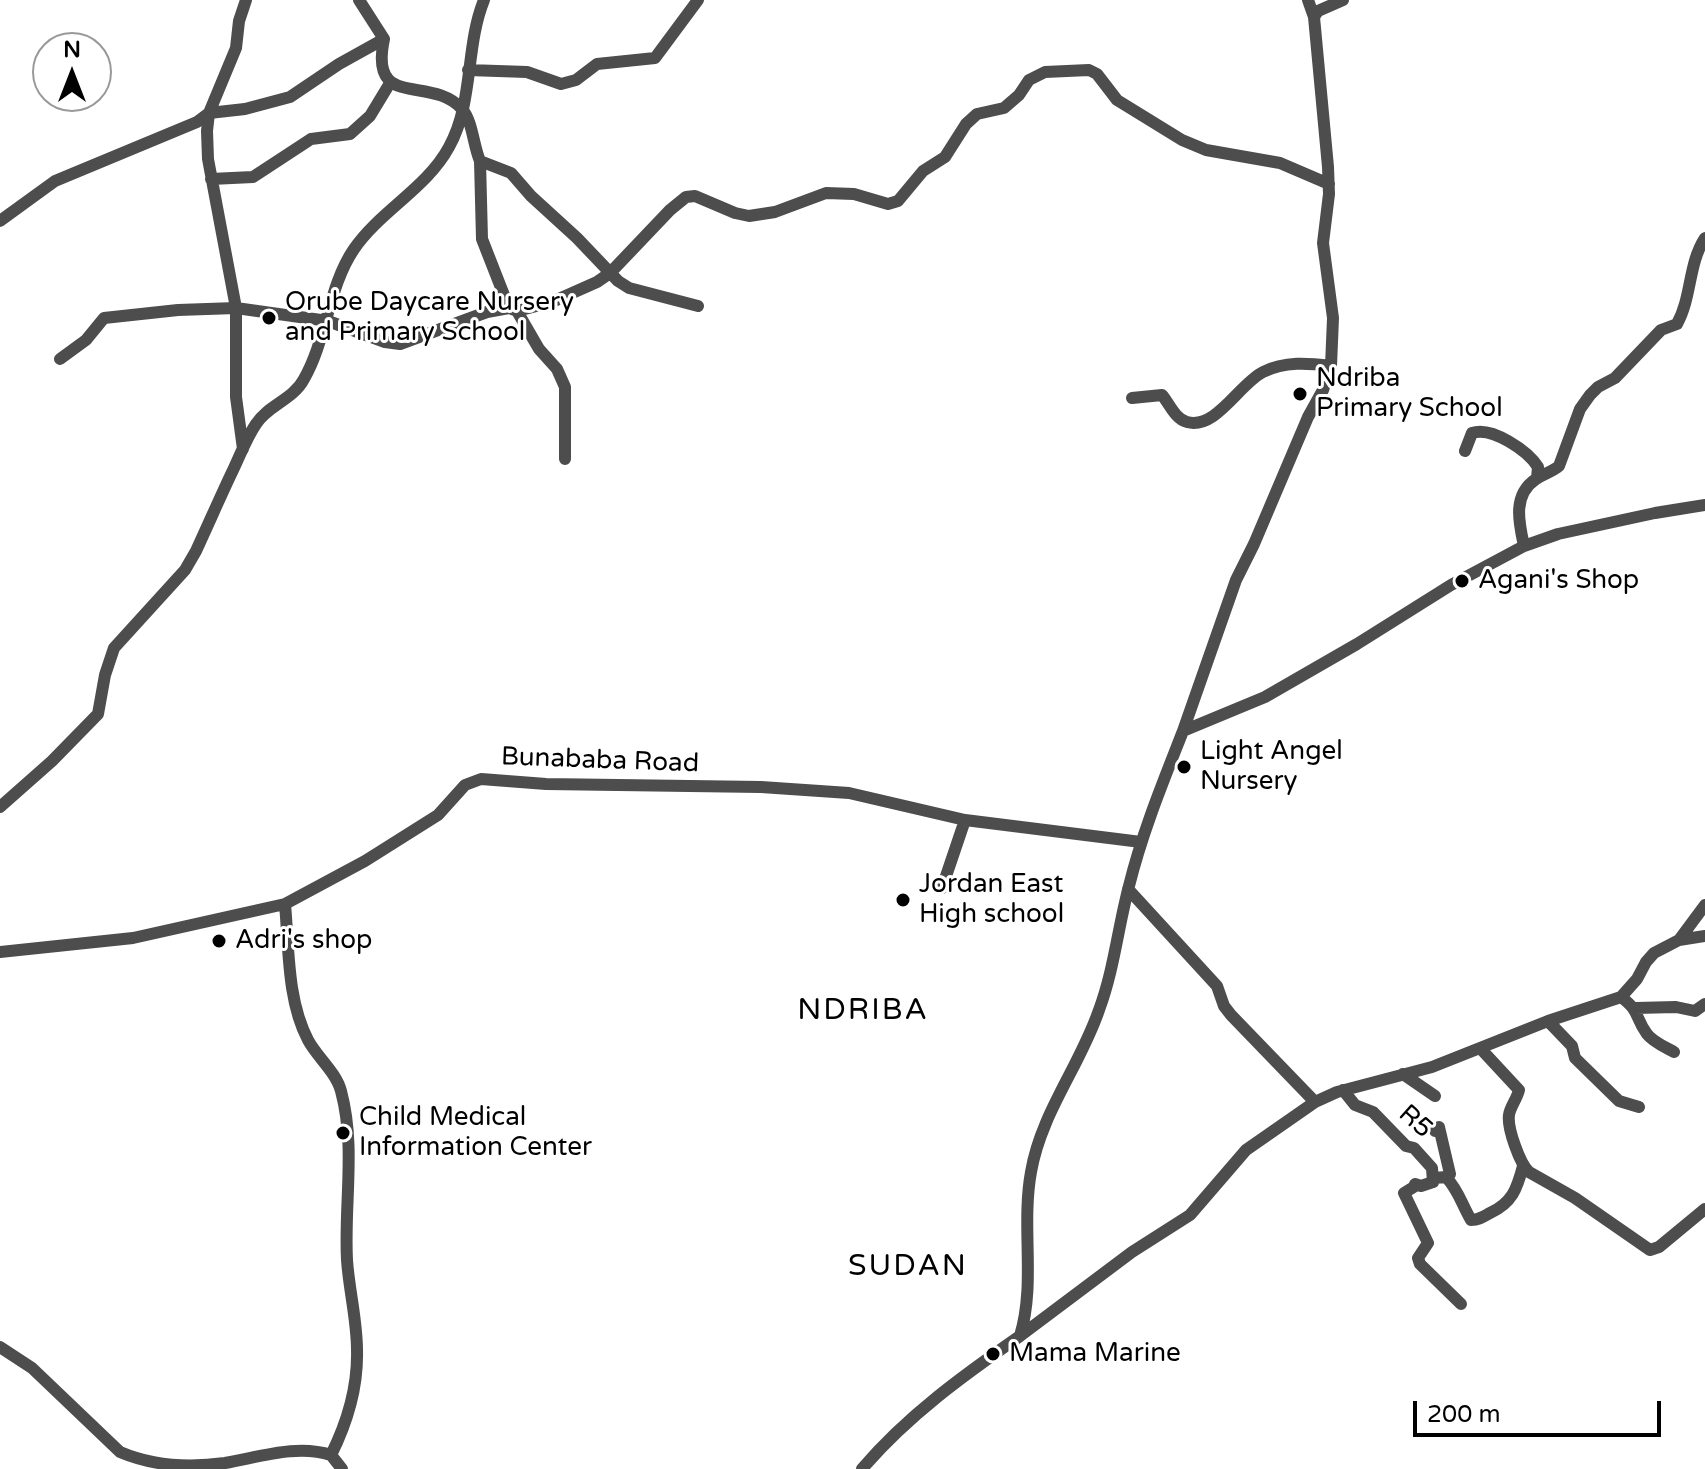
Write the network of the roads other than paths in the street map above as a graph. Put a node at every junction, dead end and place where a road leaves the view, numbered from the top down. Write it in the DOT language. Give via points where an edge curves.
graph roads {
  1 [pos="246,0"];
  2 [pos="359,0"];
  3 [pos="484,0"];
  4 [pos="698,0"];
  5 [pos="1308,0"];
  6 [pos="1343,0"];
  7 [pos="1314,17"];
  8 [pos="384,39"];
  9 [pos="468,70"];
  10 [pos="390,83"];
  11 [pos="463,109"];
  12 [pos="209,113"];
  13 [pos="202,126"];
  14 [pos="480,161"];
  15 [pos="211,179"];
  16 [pos="1329,184"];
  17 [pos="0,221"];
  18 [pos="1705,238"];
  19 [pos="610,273"];
  20 [pos="698,306"];
  21 [pos="236,308"];
  22 [pos="513,310"];
  23 [pos="328,321"];
  24 [pos="60,359"];
  25 [pos="1331,366"];
  26 [pos="1132,398"];
  27 [pos="243,449"];
  28 [pos="1465,451"];
  29 [pos="565,459"];
  30 [pos="1537,478"];
  31 [pos="1705,505"];
  32 [pos="1524,546"];
  33 [pos="1183,731"];
  34 [pos="0,807"];
  35 [pos="965,820"];
  36 [pos="1141,842"];
  37 [pos="942,888"];
  38 [pos="1128,889"];
  39 [pos="285,904"];
  40 [pos="1705,905"];
  41 [pos="1689,925"];
  42 [pos="1704,938"];
  43 [pos="1679,940"];
  44 [pos="0,952"];
  45 [pos="1621,997"];
  46 [pos="1705,1004"];
  47 [pos="1636,1008"];
  48 [pos="1548,1021"];
  49 [pos="1480,1048"];
  50 [pos="1674,1052"];
  51 [pos="1403,1074"];
  52 [pos="1343,1090"];
  53 [pos="1435,1096"];
  54 [pos="1315,1102"];
  55 [pos="1639,1107"];
  56 [pos="1435,1131"];
  57 [pos="1523,1166"];
  58 [pos="1440,1177"];
  59 [pos="1705,1209"];
  60 [pos="1461,1304"];
  61 [pos="1020,1336"];
  62 [pos="0,1347"];
  63 [pos="331,1455"];
  64 [pos="342,1469"];
  65 [pos="862,1469"];
  1 -- 12 [label="street" via="236,48"];
  2 -- 8 [label="street"];
  3 -- 9 [label="street"];
  4 -- 9 [label="street" via="655,58 597,64 561,84 527,72"];
  5 -- 7 [label="street"];
  6 -- 7 [label="street"];
  7 -- 16 [label="street"];
  8 -- 10 [label="street" via="381,63"];
  8 -- 12 [label="street" via="290,97"];
  9 -- 11 [label="street"];
  10 -- 11 [label="street" via="442,97"];
  10 -- 15 [label="street" via="370,116 350,134 311,139 253,177"];
  11 -- 14 [label="street"];
  11 -- 23 [label="street" via="437,165 354,249"];
  12 -- 13 [label="street"];
  13 -- 15 [label="street"];
  13 -- 17 [label="street" via="55,181"];
  14 -- 19 [label="street" via="511,173"];
  14 -- 22 [label="street" via="482,239"];
  15 -- 21 [label="street"];
  16 -- 19 [label="street" via="1280,163 1195,146 1117,100 1097,74 1059,70 1035,75 1004,108 977,114 945,157 923,171 898,201 888,204 826,193 749,216 686,197"];
  16 -- 25 [label="street" via="1323,243 1333,318"];
  18 -- 30 [label="street" via="1677,324 1661,330 1615,378 1590,395 1559,466"];
  19 -- 20 [label="street" via="639,292"];
  19 -- 22 [label="street" via="577,293"];
  21 -- 23 [label="street"];
  21 -- 24 [label="street" via="104,318"];
  21 -- 27 [label="street" via="236,397"];
  22 -- 23 [label="street" via="487,312 400,344"];
  22 -- 29 [label="street" via="562,378"];
  23 -- 27 [label="street" via="300,386 258,420"];
  25 -- 26 [label="street" via="1297,364 1263,372 1220,412 1198,422 1179,418 1162,395"];
  25 -- 33 [label="street" via="1236,580"];
  27 -- 34 [label="street" via="185,570 114,648 98,714"];
  28 -- 30 [label="street" via="1475,431 1495,435 1532,457"];
  30 -- 32 [label="street" via="1522,495 1519,508"];
  31 -- 32 [label="street" via="1572,531"];
  32 -- 33 [label="street" via="1265,697"];
  33 -- 36 [label="street"];
  35 -- 36 [label="street, Bunababa Road"];
  35 -- 37 [label="street"];
  35 -- 39 [label="street, Bunababa Road" via="849,793 481,779 465,785 438,815"];
  36 -- 38 [label="street"];
  38 -- 54 [label="street" via="1217,986 1231,1015"];
  38 -- 61 [label="street" via="1100,1009 1047,1121 1030,1174 1029,1284"];
  39 -- 44 [label="street, Bunababa Road" via="133,938"];
  39 -- 63 [label="street" via="297,1012 308,1040 340,1086 345,1110 350,1176 347,1260 358,1352 350,1408"];
  40 -- 41 [label="street"];
  41 -- 42 [label="street"];
  41 -- 43 [label="street"];
  42 -- 43 [label="street"];
  43 -- 45 [label="street" via="1654,953"];
  45 -- 47 [label="street"];
  45 -- 48 [label="street"];
  46 -- 47 [label="street" via="1695,1011"];
  47 -- 50 [label="street" via="1649,1037"];
  48 -- 49 [label="street"];
  48 -- 55 [label="street" via="1572,1046 1575,1058 1619,1101"];
  49 -- 51 [label="street"];
  49 -- 57 [label="street" via="1519,1090 1509,1125"];
  51 -- 52 [label="street"];
  51 -- 53 [label="street"];
  52 -- 54 [label="street"];
  52 -- 58 [label="street, R5" via="1355,1105 1373,1112 1414,1148"];
  54 -- 61 [label="street" via="1246,1150 1190,1215"];
  56 -- 58 [label="street" via="1439,1127 1449,1159 1450,1174"];
  57 -- 58 [label="street" via="1509,1201 1479,1220 1471,1220 1458,1189"];
  57 -- 59 [label="street" via="1650,1250"];
  58 -- 60 [label="street, R5" via="1404,1193 1428,1243 1418,1258"];
  61 -- 65 [label="street" via="953,1383"];
  62 -- 63 [label="street" via="32,1368 120,1452 136,1459 181,1465 303,1451"];
  63 -- 64 [label="street"];
}
